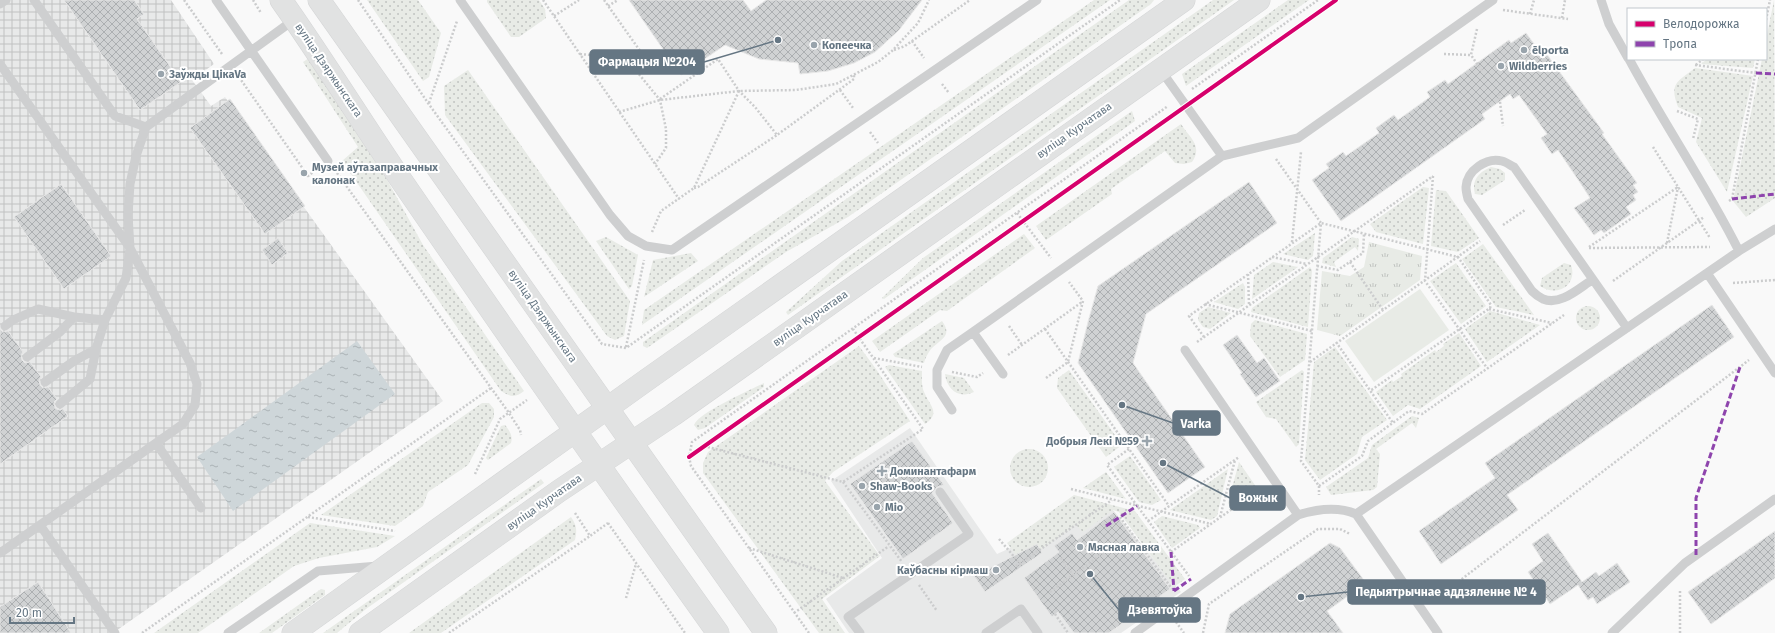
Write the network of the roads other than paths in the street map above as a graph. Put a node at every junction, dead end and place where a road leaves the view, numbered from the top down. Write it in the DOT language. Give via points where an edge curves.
graph roads {
  1 [pos="6,0"];
  2 [pos="34,0"];
  3 [pos="216,0"];
  4 [pos="281,0"];
  5 [pos="319,0"];
  6 [pos="1037,0"];
  7 [pos="1184,0"];
  8 [pos="1259,0"];
  9 [pos="1493,0"];
  10 [pos="1602,0"];
  11 [pos="461,2"];
  12 [pos="0,4"];
  13 [pos="295,20"];
  14 [pos="252,51"];
  15 [pos="1627,56"];
  16 [pos="1629,60"];
  17 [pos="0,64"];
  18 [pos="1160,69"];
  19 [pos="146,127"];
  20 [pos="1222,156"];
  21 [pos="328,161"];
  22 [pos="1775,230"];
  23 [pos="130,248"];
  24 [pos="1739,251"];
  25 [pos="1707,273"];
  26 [pos="1592,280"];
  27 [pos="74,317"];
  28 [pos="105,320"];
  29 [pos="5,326"];
  30 [pos="1627,328"];
  31 [pos="973,332"];
  32 [pos="96,349"];
  33 [pos="1185,350"];
  34 [pos="27,357"];
  35 [pos="1775,373"];
  36 [pos="1003,374"];
  37 [pos="45,382"];
  38 [pos="60,404"];
  39 [pos="607,409"];
  40 [pos="952,410"];
  41 [pos="575,432"];
  42 [pos="156,443"];
  43 [pos="631,443"];
  44 [pos="598,465"];
  45 [pos="940,492"];
  46 [pos="1775,499"];
  47 [pos="201,508"];
  48 [pos="1356,514"];
  49 [pos="1298,515"];
  50 [pos="40,525"];
  51 [pos="1,551"];
  52 [pos="391,564"];
  53 [pos="114,633"];
  54 [pos="228,633"];
  55 [pos="293,633"];
  56 [pos="360,633"];
  57 [pos="718,633"];
  58 [pos="766,633"];
  59 [pos="860,633"];
  60 [pos="986,633"];
  61 [pos="1038,633"];
  62 [pos="1135,633"];
  63 [pos="1438,633"];
  64 [pos="1612,633"];
  1 -- 12 [label="lane"];
  2 -- 19 [label="lane" via="115,116"];
  3 -- 14 [label="lane"];
  4 -- 13 [label="main road, вуліца Дзяржынскага"];
  5 -- 39 [label="main road, вуліца Дзяржынскага"];
  6 -- 11 [label="lane" via="672,250 646,246 628,236 610,215"];
  7 -- 39 [label="main road"];
  8 -- 18 [label="main road, вуліца Курчатава"];
  9 -- 20 [label="lane" via="1298,138"];
  10 -- 15 [label="lane" via="1610,24"];
  13 -- 14 [label="lane"];
  13 -- 41 [label="main road, вуліца Дзяржынскага"];
  14 -- 19 [label="lane"];
  14 -- 21 [label="lane"];
  16 -- 24 [label="lane" via="1718,208"];
  17 -- 23 [label="lane"];
  18 -- 20 [label="lane"];
  18 -- 43 [label="main road, вуліца Курчатава"];
  19 -- 23 [label="lane" via="130,184"];
  20 -- 31 [label="lane"];
  22 -- 24 [label="lane"];
  23 -- 28 [label="lane" via="126,278"];
  23 -- 42 [label="lane" via="190,363 197,384 195,405 183,424"];
  24 -- 25 [label="lane"];
  25 -- 30 [label="lane"];
  25 -- 35 [label="lane"];
  26 -- 26 [label="lane" via="1514,167 1503,161 1491,160 1480,164 1471,174 1466,186 1468,199 1532,291 1543,299 1557,300 1570,295"];
  26 -- 30 [label="lane"];
  27 -- 28 [label="lane"];
  27 -- 29 [label="lane" via="38,310"];
  27 -- 34 [label="lane" via="60,332"];
  28 -- 32 [label="lane"];
  30 -- 48 [label="lane"];
  31 -- 36 [label="lane"];
  31 -- 40 [label="lane" via="947,350 937,370 937,387"];
  32 -- 37 [label="lane"];
  32 -- 38 [label="lane" via="90,379"];
  33 -- 49 [label="lane"];
  39 -- 41 [label="main road"];
  39 -- 43 [label="main road, вуліца Дзяржынскага"];
  41 -- 44 [label="main road, вуліца Дзяржынскага"];
  41 -- 52 [label="main road"];
  42 -- 47 [label="lane"];
  42 -- 50 [label="lane"];
  43 -- 44 [label="main road, вуліца Курчатава"];
  43 -- 58 [label="main road, вуліца Дзяржынскага"];
  44 -- 56 [label="main road, вуліца Курчатава" via="559,490"];
  44 -- 57 [label="main road, вуліца Дзяржынскага"];
  45 -- 59 [label="lane" via="969,534 848,616"];
  46 -- 64 [label="lane" via="1681,567"];
  48 -- 49 [label="lane" via="1348,510 1332,509 1312,510"];
  48 -- 63 [label="lane"];
  49 -- 62 [label="lane"];
  50 -- 51 [label="lane"];
  50 -- 53 [label="lane"];
  52 -- 54 [label="lane" via="318,571"];
  52 -- 55 [label="main road"];
  60 -- 61 [label="lane" via="1021,609"];
}
